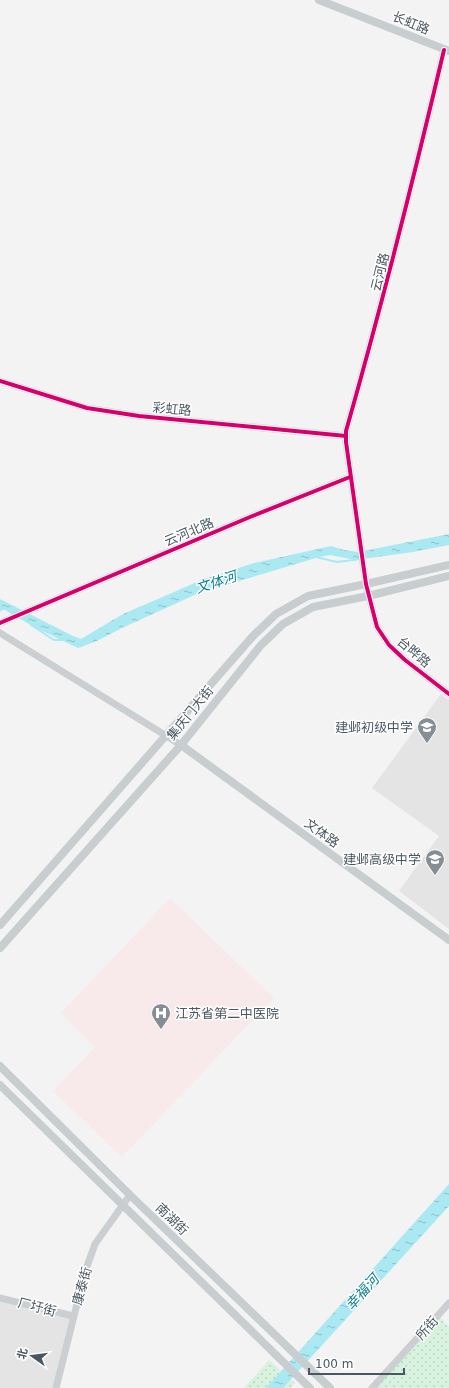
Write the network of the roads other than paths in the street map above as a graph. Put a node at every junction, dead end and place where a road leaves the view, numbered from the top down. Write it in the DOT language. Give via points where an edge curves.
graph roads {
  1 [pos="319,0"];
  2 [pos="447,51"];
  3 [pos="0,382"];
  4 [pos="346,436"];
  5 [pos="350,477"];
  6 [pos="449,565"];
  7 [pos="363,568"];
  8 [pos="449,576"];
  9 [pos="366,584"];
  10 [pos="368,596"];
  11 [pos="1,623"];
  12 [pos="0,633"];
  13 [pos="449,694"];
  14 [pos="165,736"];
  15 [pos="180,745"];
  16 [pos="0,925"];
  17 [pos="449,940"];
  18 [pos="0,948"];
  19 [pos="0,1066"];
  20 [pos="0,1085"];
  21 [pos="130,1195"];
  22 [pos="122,1206"];
  23 [pos="0,1298"];
  24 [pos="449,1303"];
  25 [pos="73,1316"];
  26 [pos="56,1388"];
  27 [pos="310,1388"];
  28 [pos="330,1388"];
  29 [pos="372,1388"];
  1 -- 2 [label="main road, 长虹路"];
  2 -- 4 [label="street, 云河路"];
  3 -- 4 [label="street, 彩虹路" via="87,408 139,416"];
  4 -- 5 [label="street, 云河路"];
  5 -- 7 [label="street, 云河路"];
  5 -- 11 [label="street, 云河北路"];
  6 -- 9 [label="main road, 集庆门大街"];
  7 -- 9 [label="street, 台晔路"];
  8 -- 10 [label="main road, 集庆门大街"];
  9 -- 10 [label="street, 台晔路"];
  9 -- 14 [label="main road, 集庆门大街" via="308,596 276,614 252,636"];
  10 -- 13 [label="street, 台晔路" via="377,627 389,645"];
  10 -- 15 [label="main road, 集庆门大街" via="313,607 283,624 261,645"];
  12 -- 14 [label="street"];
  14 -- 15 [label="street"];
  14 -- 16 [label="main road, 集庆门大街"];
  15 -- 17 [label="main road, 文体路"];
  15 -- 18 [label="main road, 集庆门大街"];
  19 -- 21 [label="main road, 南湖街"];
  20 -- 22 [label="main road, 南湖街"];
  21 -- 22 [label="street, 康泰街"];
  21 -- 28 [label="main road, 南湖街"];
  22 -- 25 [label="street, 康泰街" via="95,1244"];
  22 -- 27 [label="main road, 南湖街, bridge"];
  23 -- 25 [label="street, 厂圩街"];
  24 -- 29 [label="street, 所街"];
  25 -- 26 [label="street, 康泰街"];
}
